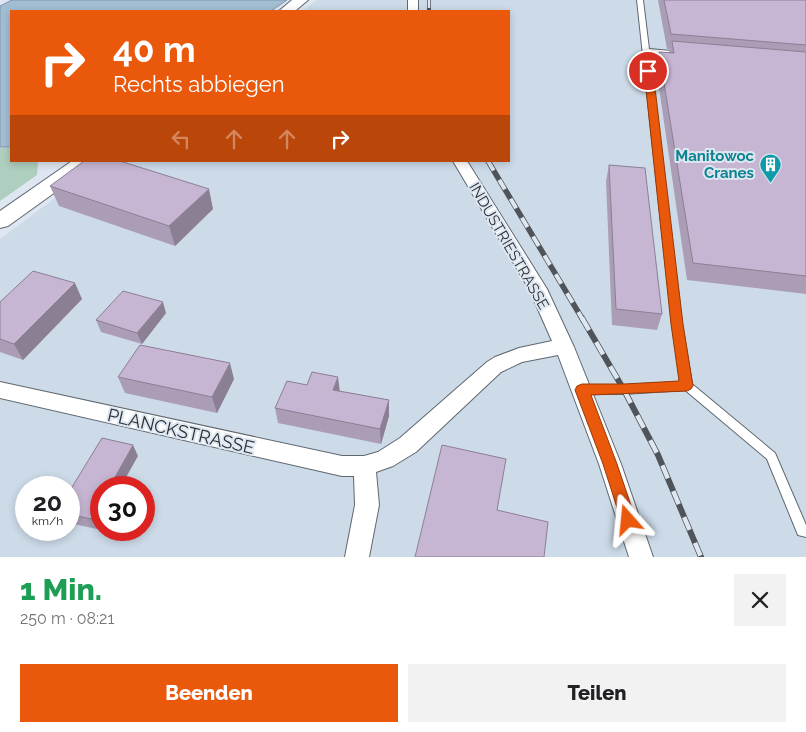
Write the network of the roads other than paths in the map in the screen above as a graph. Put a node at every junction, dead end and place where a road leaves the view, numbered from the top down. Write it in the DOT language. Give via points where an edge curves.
graph roads {
  1 [pos="301,0"];
  2 [pos="640,0"];
  3 [pos="287,10"];
  4 [pos="646,51"];
  5 [pos="674,54"];
  6 [pos="85,162"];
  7 [pos="461,162"];
  8 [pos="0,221"];
  9 [pos="564,347"];
  10 [pos="687,386"];
  11 [pos="0,390"];
  12 [pos="582,390"];
  13 [pos="364,466"];
  14 [pos="805,534"];
  15 [pos="357,557"];
  16 [pos="641,557"];
  1 -- 3 [label="street"];
  2 -- 4 [label="lane"];
  4 -- 5 [label="lane"];
  4 -- 10 [label="lane"];
  6 -- 8 [label="street"];
  7 -- 9 [label="street, INDUSTRIESTRASSE" via="538,290"];
  9 -- 12 [label="street, INDUSTRIESTRASSE"];
  9 -- 13 [label="street, PLANCKSTRASSE" via="508,358 408,445 385,459"];
  10 -- 12 [label="lane"];
  10 -- 14 [label="lane" via="771,456"];
  11 -- 13 [label="street, PLANCKSTRASSE" via="342,466"];
  12 -- 16 [label="street, INDUSTRIESTRASSE"];
  13 -- 15 [label="street" via="367,505"];
}
